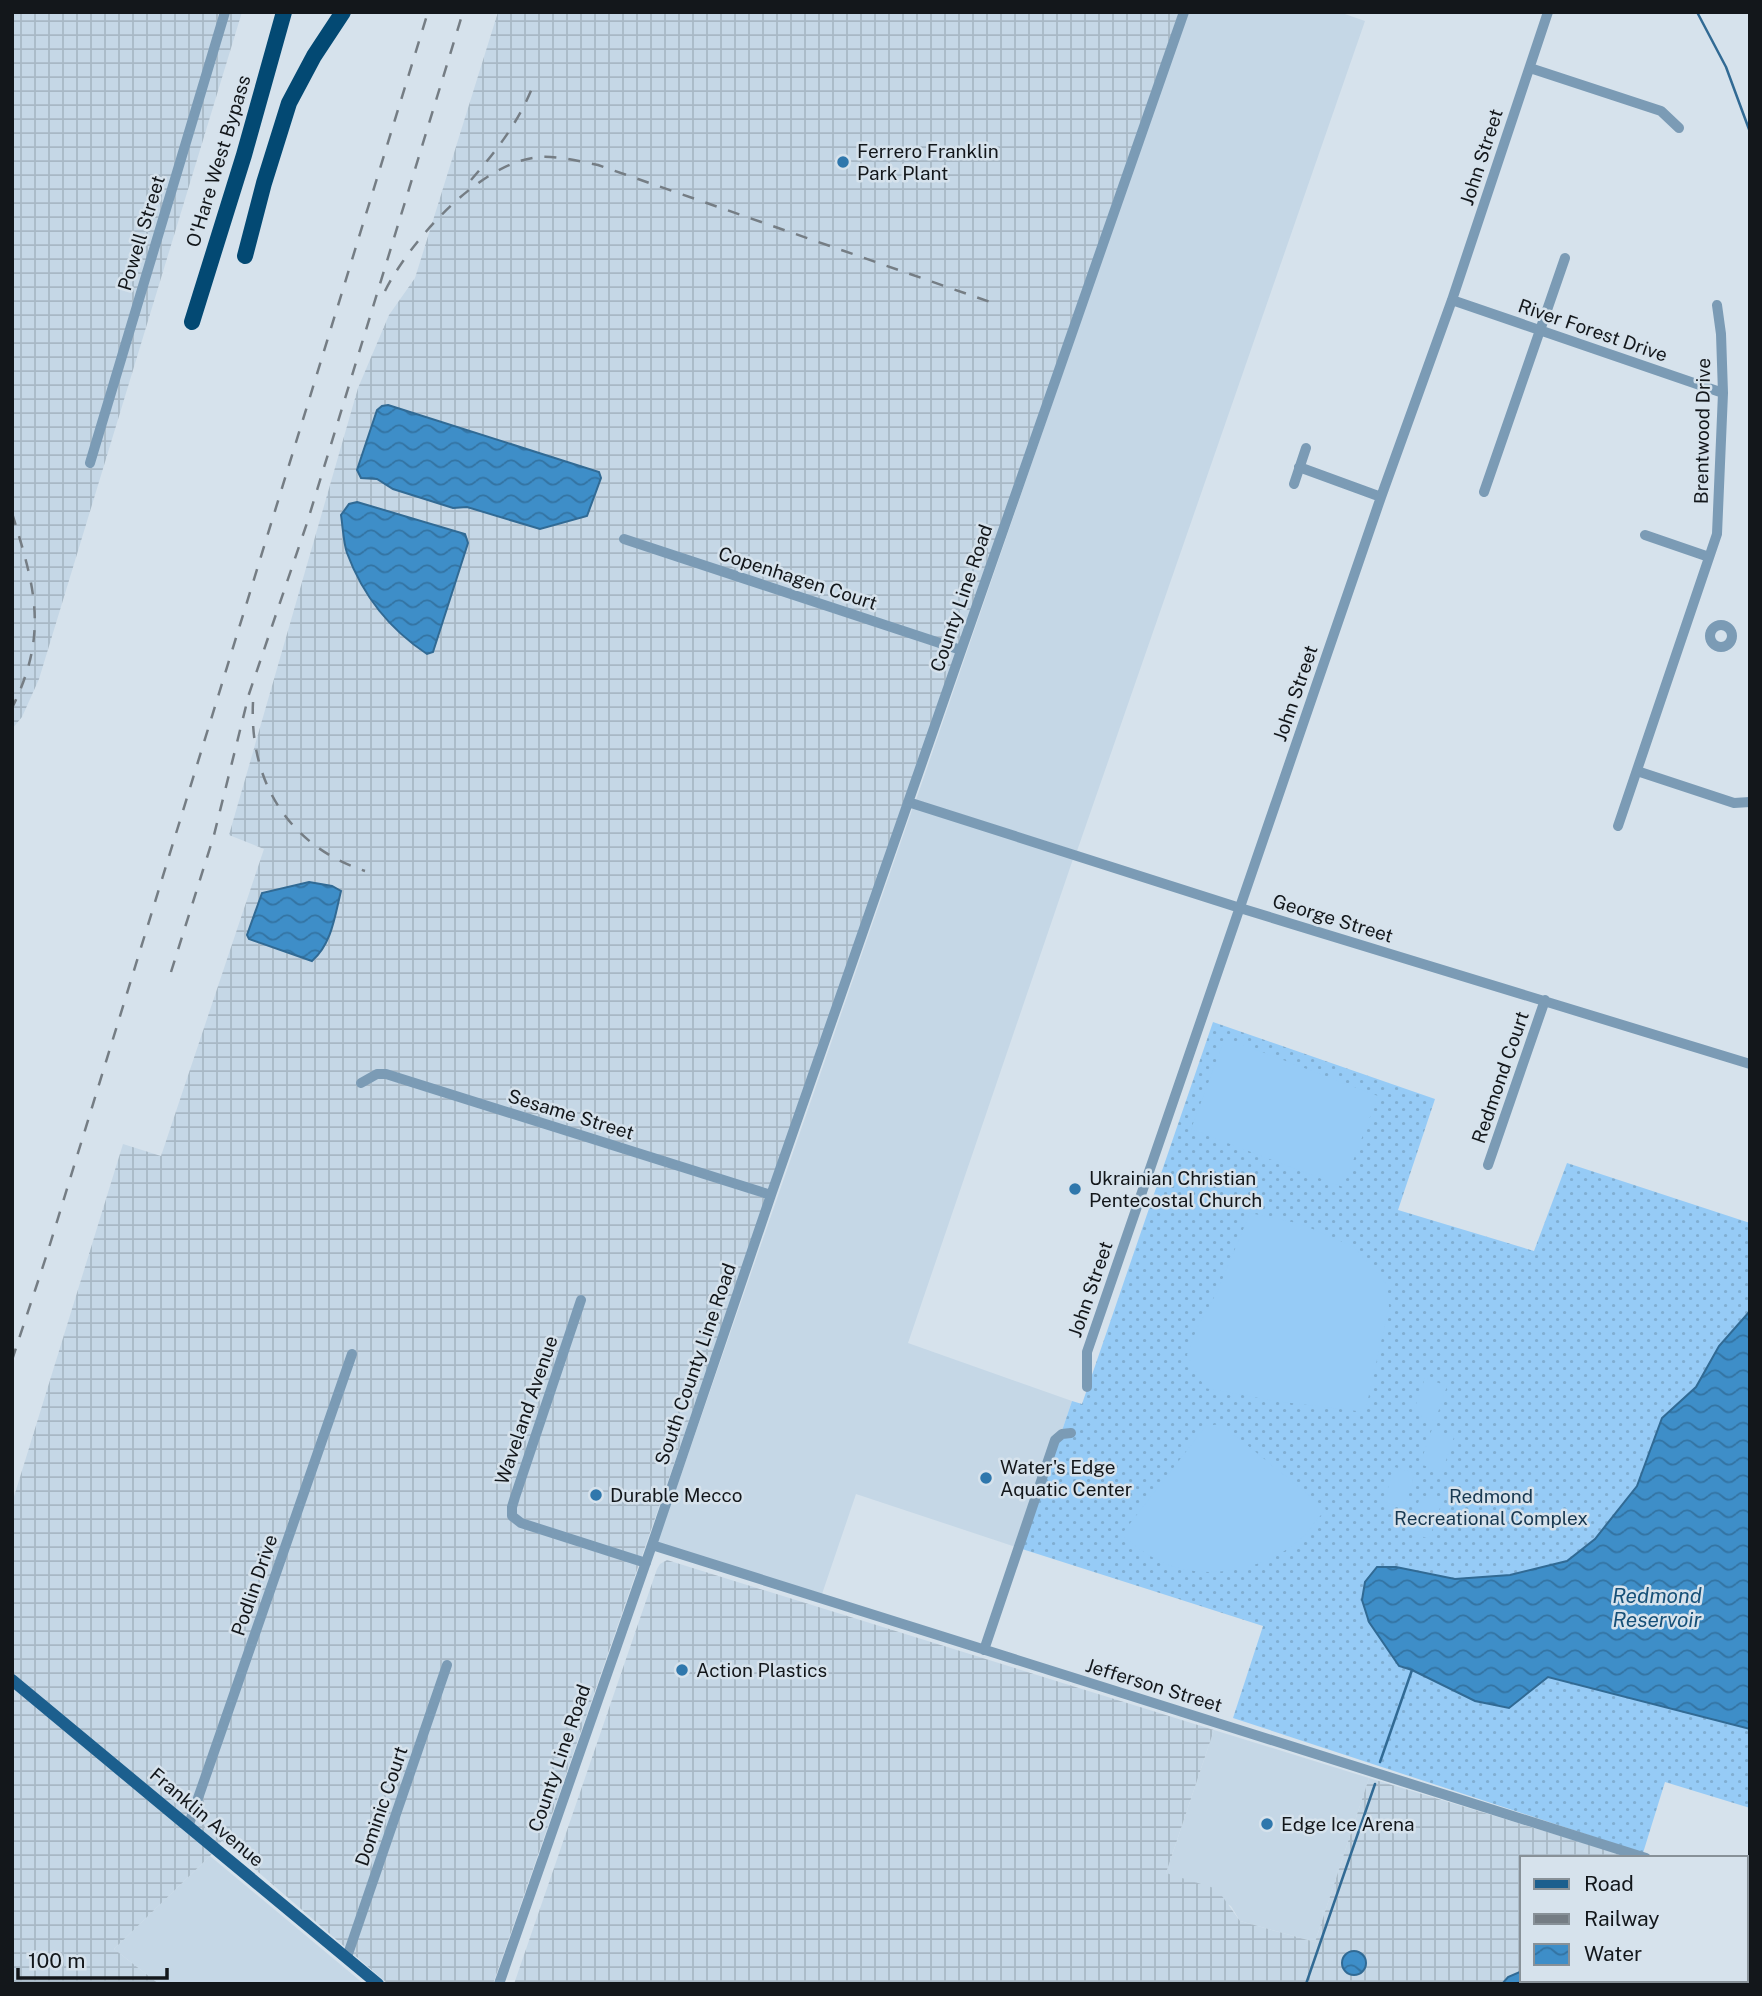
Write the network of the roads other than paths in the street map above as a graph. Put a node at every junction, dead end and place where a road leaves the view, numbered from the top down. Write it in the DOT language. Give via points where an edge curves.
graph roads {
  1 [pos="225,12"];
  2 [pos="284,12"];
  3 [pos="343,12"];
  4 [pos="1184,12"];
  5 [pos="1548,12"];
  6 [pos="1530,68"];
  7 [pos="1679,128"];
  8 [pos="245,256"];
  9 [pos="1565,258"];
  10 [pos="1452,300"];
  11 [pos="1717,305"];
  12 [pos="192,322"];
  13 [pos="1541,332"];
  14 [pos="1723,393"];
  15 [pos="1306,447"];
  16 [pos="90,463"];
  17 [pos="1299,467"];
  18 [pos="1294,484"];
  19 [pos="1485,492"];
  20 [pos="1381,497"];
  21 [pos="1645,536"];
  22 [pos="624,539"];
  23 [pos="1709,557"];
  24 [pos="1687,625"];
  25 [pos="1710,633"];
  26 [pos="961,650"];
  27 [pos="1637,771"];
  28 [pos="908,802"];
  29 [pos="1750,802"];
  30 [pos="1618,826"];
  31 [pos="1240,908"];
  32 [pos="1545,1000"];
  33 [pos="1750,1064"];
  34 [pos="361,1083"];
  35 [pos="1488,1165"];
  36 [pos="771,1195"];
  37 [pos="581,1300"];
  38 [pos="352,1354"];
  39 [pos="1087,1387"];
  40 [pos="1071,1433"];
  41 [pos="652,1545"];
  42 [pos="646,1563"];
  43 [pos="984,1650"];
  44 [pos="447,1665"];
  45 [pos="12,1680"];
  46 [pos="188,1827"];
  47 [pos="1640,1856"];
  48 [pos="347,1957"];
  49 [pos="378,1984"];
  50 [pos="499,1984"];
  1 -- 16 [label="street, Powell Street"];
  2 -- 12 [label="highway, O'Hare West Bypass"];
  3 -- 8 [label="highway" via="289,103"];
  4 -- 26 [label="street, County Line Road"];
  5 -- 6 [label="street, John Street"];
  6 -- 7 [label="street" via="1661,111"];
  6 -- 10 [label="street, John Street"];
  9 -- 13 [label="street"];
  10 -- 13 [label="street, River Forest Drive"];
  10 -- 20 [label="street, John Street"];
  11 -- 14 [label="street, Brentwood Drive"];
  13 -- 14 [label="street, River Forest Drive"];
  13 -- 19 [label="street"];
  14 -- 23 [label="street, Brentwood Drive" via="1717,534"];
  15 -- 17 [label="street"];
  17 -- 18 [label="street"];
  17 -- 20 [label="street"];
  20 -- 31 [label="street, John Street"];
  21 -- 23 [label="street"];
  22 -- 26 [label="street, Copenhagen Court"];
  23 -- 24 [label="street, Brentwood Drive"];
  24 -- 25 [label="street"];
  24 -- 27 [label="street, Brentwood Drive"];
  26 -- 28 [label="street, County Line Road"];
  27 -- 29 [label="street" via="1734,803"];
  27 -- 30 [label="street, Brentwood Drive"];
  28 -- 31 [label="street, George Street"];
  28 -- 36 [label="street, County Line Road"];
  31 -- 32 [label="street, George Street"];
  31 -- 39 [label="street, John Street" via="1087,1352"];
  32 -- 33 [label="street, George Street"];
  32 -- 35 [label="street, Redmond Court"];
  34 -- 36 [label="street, Sesame Street" via="386,1074"];
  36 -- 41 [label="street, South County Line Road"];
  37 -- 42 [label="street, Waveland Avenue" via="512,1516 521,1523"];
  38 -- 46 [label="street, Podlin Drive"];
  40 -- 43 [label="street" via="1055,1440"];
  41 -- 42 [label="street, County Line Road"];
  41 -- 43 [label="street, Jefferson Street"];
  42 -- 50 [label="street, County Line Road"];
  43 -- 47 [label="street, Jefferson Street"];
  44 -- 48 [label="street, Dominic Court"];
  45 -- 46 [label="main road, Franklin Avenue"];
  46 -- 48 [label="main road, Franklin Avenue"];
  48 -- 49 [label="main road, Franklin Avenue"];
}
